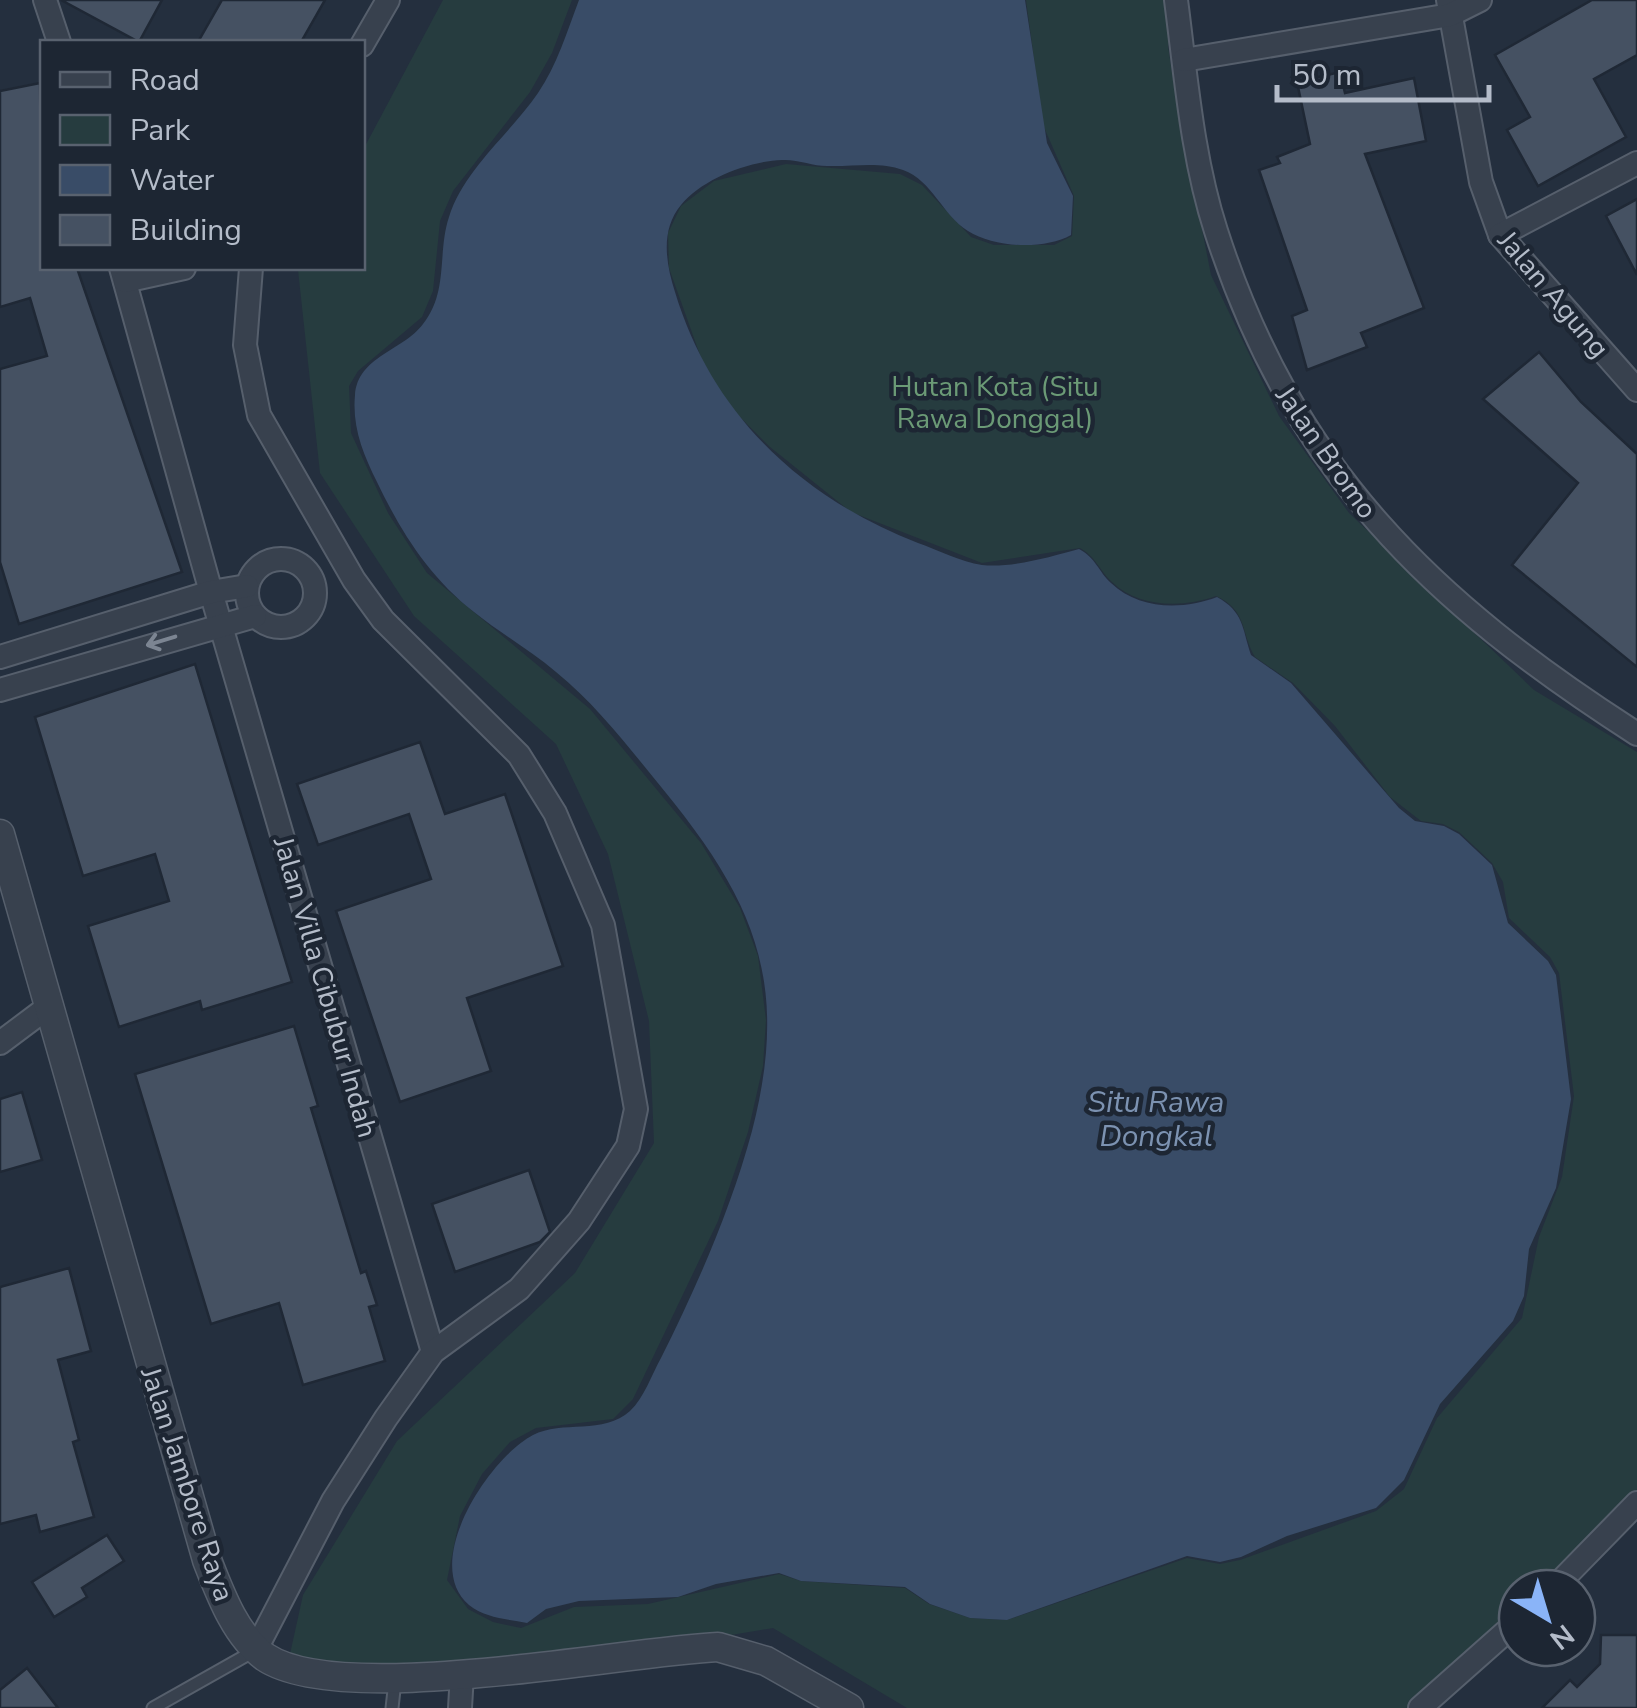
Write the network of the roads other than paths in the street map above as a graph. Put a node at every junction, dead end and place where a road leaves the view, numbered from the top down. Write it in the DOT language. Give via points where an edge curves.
graph roads {
  1 [pos="45,0"];
  2 [pos="388,0"];
  3 [pos="1176,0"];
  4 [pos="1480,0"];
  5 [pos="1450,7"];
  6 [pos="57,40"];
  7 [pos="365,40"];
  8 [pos="1184,60"];
  9 [pos="1637,163"];
  10 [pos="1500,235"];
  11 [pos="164,270"];
  12 [pos="251,270"];
  13 [pos="123,274"];
  14 [pos="1637,390"];
  15 [pos="331,541"];
  16 [pos="291,559"];
  17 [pos="354,580"];
  18 [pos="247,586"];
  19 [pos="210,592"];
  20 [pos="316,594"];
  21 [pos="255,616"];
  22 [pos="220,623"];
  23 [pos="0,657"];
  24 [pos="0,690"];
  25 [pos="1637,734"];
  26 [pos="2,846"];
  27 [pos="48,1007"];
  28 [pos="0,1042"];
  29 [pos="433,1352"];
  30 [pos="1633,1515"];
  31 [pos="1576,1568"];
  32 [pos="1497,1640"];
  33 [pos="256,1650"];
  34 [pos="468,1673"];
  35 [pos="394,1695"];
  36 [pos="846,1707"];
  37 [pos="153,1708"];
  38 [pos="460,1708"];
  39 [pos="1420,1708"];
  1 -- 6 [label="street"];
  2 -- 7 [label="street"];
  3 -- 8 [label="street, Jalan Bromo"];
  4 -- 5 [label="street"];
  5 -- 8 [label="street"];
  5 -- 10 [label="street, Jalan Agung" via="1481,182"];
  8 -- 25 [label="street, Jalan Bromo" via="1215,228 1250,323 1298,420 1370,516 1451,596 1559,684"];
  9 -- 10 [label="street"];
  10 -- 14 [label="street, Jalan Agung"];
  11 -- 13 [label="street"];
  12 -- 15 [label="street" via="245,345 259,415"];
  13 -- 19 [label="street, Jalan Villa Cibubur Indah"];
  15 -- 16 [label="street"];
  15 -- 17 [label="street"];
  16 -- 18 [label="street" via="268,560"];
  16 -- 20 [label="street" via="309,572"];
  17 -- 20 [label="street"];
  17 -- 29 [label="street" via="383,620 519,755 555,814 603,925 634,1093 628,1146 580,1222 518,1289"];
  18 -- 19 [label="street"];
  18 -- 21 [label="street"];
  19 -- 22 [label="street, Jalan Villa Cibubur Indah"];
  19 -- 23 [label="street"];
  20 -- 21 [label="street" via="308,616 287,628"];
  21 -- 22 [label="street"];
  22 -- 24 [label="street, one-way"];
  22 -- 29 [label="street, Jalan Villa Cibubur Indah"];
  26 -- 27 [label="street, Jalan Jambore Raya"];
  27 -- 28 [label="street"];
  27 -- 33 [label="street, Jalan Jambore Raya" via="207,1560 231,1615"];
  29 -- 33 [label="street" via="333,1501"];
  30 -- 31 [label="street"];
  32 -- 39 [label="street"];
  33 -- 35 [label="street, Jalan Jambore Raya" via="302,1674"];
  33 -- 37 [label="lane"];
  34 -- 35 [label="street, Jalan Jambore Raya"];
  34 -- 36 [label="street, Jalan Jambore Raya" via="718,1647 766,1661"];
  34 -- 38 [label="street"];
}
